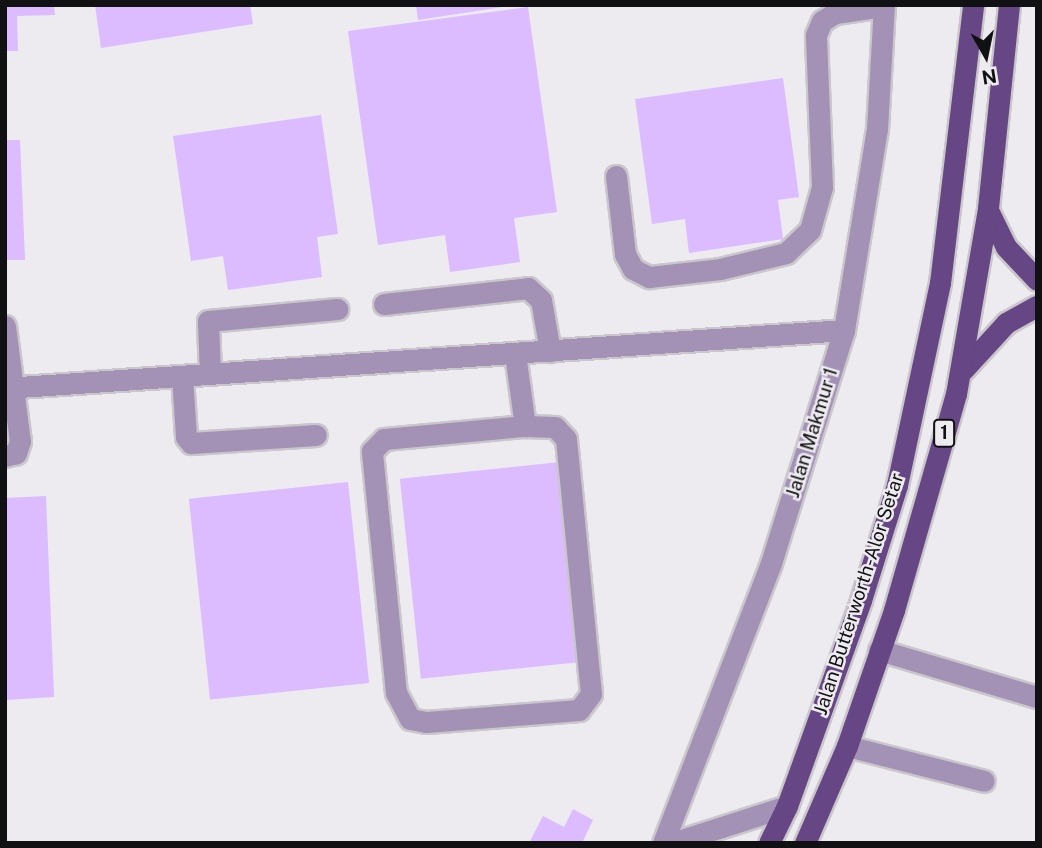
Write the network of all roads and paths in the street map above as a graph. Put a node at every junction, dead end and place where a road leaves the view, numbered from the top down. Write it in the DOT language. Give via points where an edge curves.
graph roads {
  1 [pos="973,5"];
  2 [pos="1009,5"];
  3 [pos="884,6"];
  4 [pos="616,176"];
  5 [pos="988,208"];
  6 [pos="1037,280"];
  7 [pos="384,304"];
  8 [pos="1037,306"];
  9 [pos="337,309"];
  10 [pos="5,326"];
  11 [pos="844,330"];
  12 [pos="550,351"];
  13 [pos="515,354"];
  14 [pos="211,374"];
  15 [pos="959,375"];
  16 [pos="182,376"];
  17 [pos="10,388"];
  18 [pos="525,426"];
  19 [pos="316,435"];
  20 [pos="5,456"];
  21 [pos="879,650"];
  22 [pos="1037,697"];
  23 [pos="847,746"];
  24 [pos="984,781"];
  25 [pos="788,806"];
  26 [pos="663,843"];
  27 [pos="672,843"];
  28 [pos="769,843"];
  29 [pos="805,843"];
  1 -- 25 [label="main road, Jalan Butterworth-Alor Setar / 1" via="940,283 911,423 861,600"];
  2 -- 5 [label="main road, Jalan Butterworth-Alor Setar / 1"];
  3 -- 4 [label="street" via="835,13 822,21 816,35 822,187 810,230 786,254 720,269 649,277 633,269 625,254"];
  3 -- 11 [label="street, Jalan Makmur 1" via="877,129"];
  5 -- 6 [label="main road" via="999,238"];
  5 -- 15 [label="main road, Jalan Butterworth-Alor Setar / 1"];
  7 -- 12 [label="street" via="528,288 541,300"];
  8 -- 15 [label="main road" via="1006,324"];
  9 -- 14 [label="street" via="208,321"];
  10 -- 17 [label="street"];
  11 -- 12 [label="street"];
  11 -- 26 [label="street, Jalan Makmur 1" via="771,564"];
  12 -- 13 [label="street"];
  13 -- 14 [label="street"];
  13 -- 18 [label="street"];
  14 -- 16 [label="street"];
  15 -- 21 [label="main road, Jalan Butterworth-Alor Setar / 1"];
  16 -- 17 [label="street"];
  16 -- 19 [label="street" via="186,437 191,443"];
  17 -- 20 [label="street" via="20,441 16,453"];
  18 -- 18 [label="street" via="384,439 372,451 396,693 410,719 426,722 579,710 591,694 566,439 555,428"];
  21 -- 22 [label="street"];
  21 -- 23 [label="main road, Jalan Butterworth-Alor Setar / 1"];
  23 -- 24 [label="street"];
  23 -- 29 [label="main road, Jalan Butterworth-Alor Setar / 1"];
  25 -- 27 [label="street"];
  25 -- 28 [label="main road, Jalan Butterworth-Alor Setar / 1"];
}
